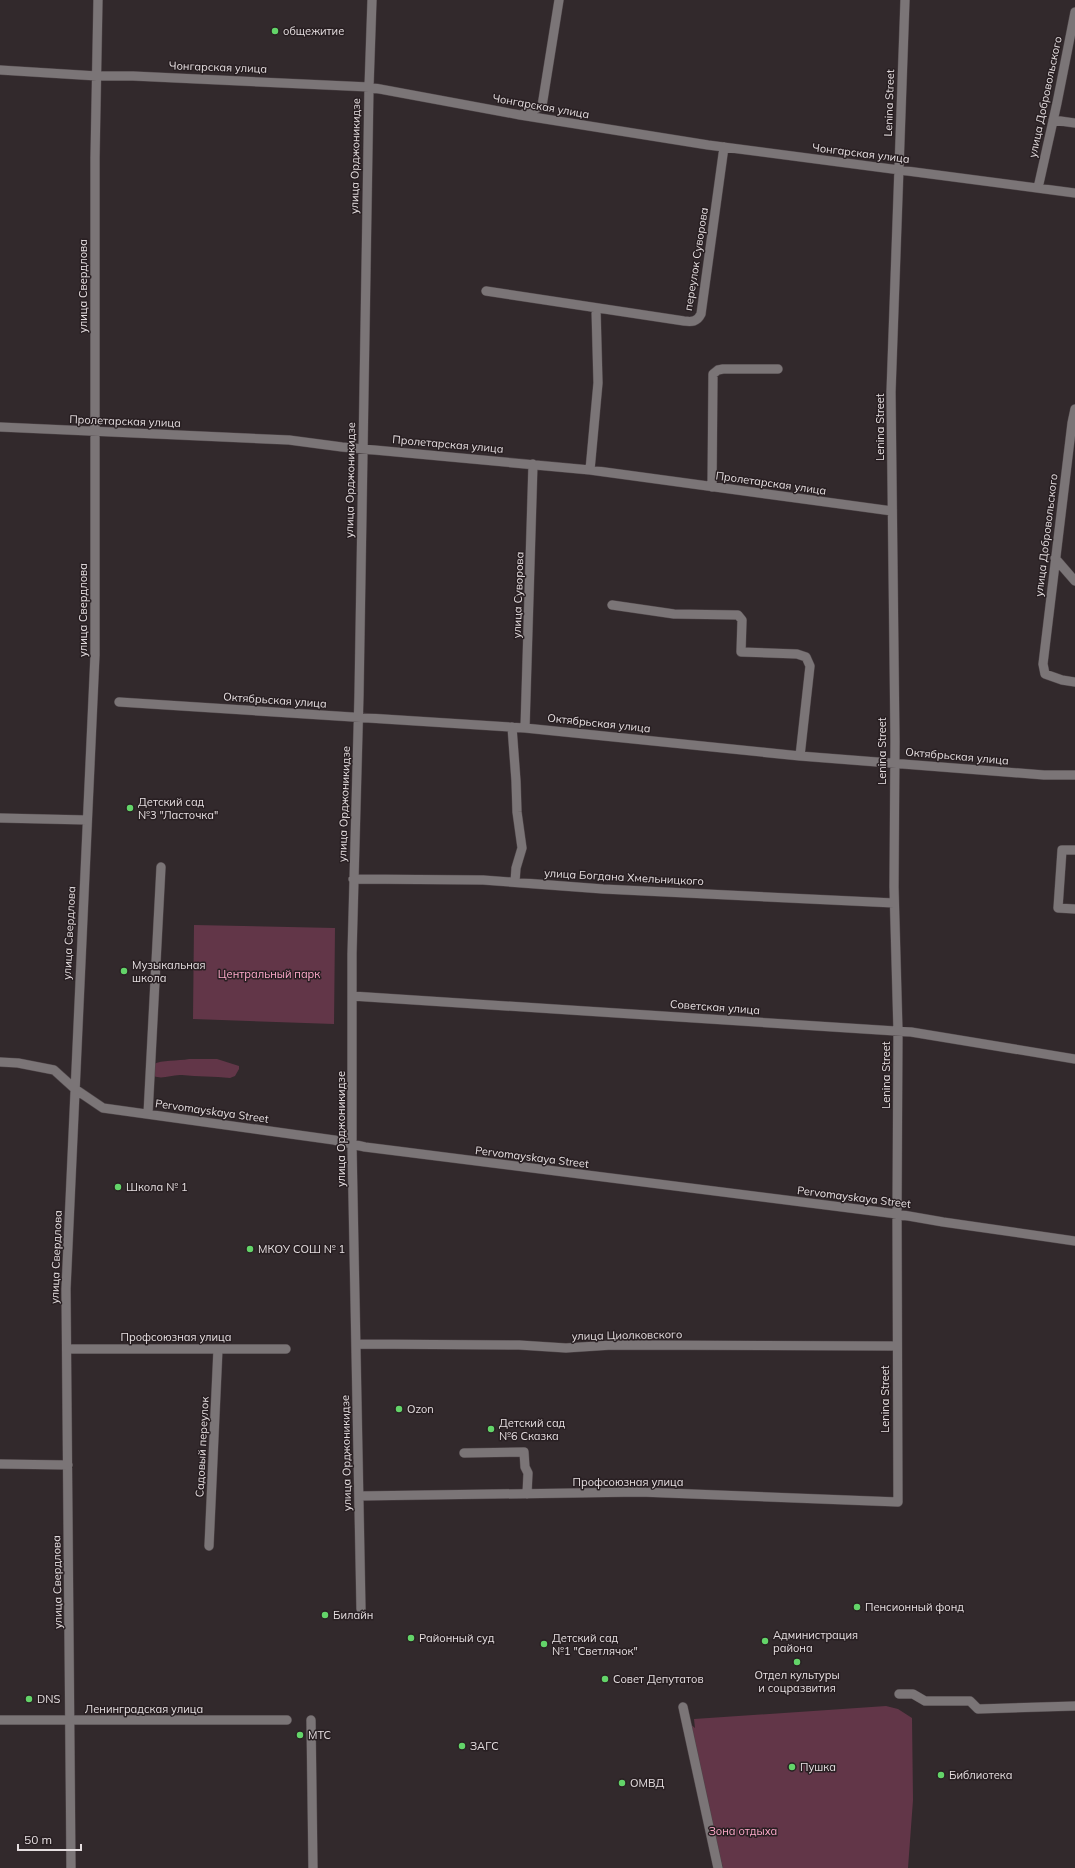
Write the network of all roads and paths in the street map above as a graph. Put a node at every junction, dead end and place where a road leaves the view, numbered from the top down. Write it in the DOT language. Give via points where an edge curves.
graph roads {
  1 [pos="98,0"];
  2 [pos="372,0"];
  3 [pos="559,0"];
  4 [pos="906,0"];
  5 [pos="1075,12"];
  6 [pos="0,70"];
  7 [pos="97,76"];
  8 [pos="368,87"];
  9 [pos="520,115"];
  10 [pos="1054,120"];
  11 [pos="1075,123"];
  12 [pos="724,147"];
  13 [pos="899,169"];
  14 [pos="1038,188"];
  15 [pos="1075,193"];
  16 [pos="486,291"];
  17 [pos="596,309"];
  18 [pos="778,369"];
  19 [pos="1075,409"];
  20 [pos="0,427"];
  21 [pos="95,432"];
  22 [pos="363,449"];
  23 [pos="533,464"];
  24 [pos="590,470"];
  25 [pos="712,487"];
  26 [pos="892,511"];
  27 [pos="1055,558"];
  28 [pos="1072,573"];
  29 [pos="1075,581"];
  30 [pos="612,605"];
  31 [pos="1075,682"];
  32 [pos="119,702"];
  33 [pos="358,717"];
  34 [pos="512,727"];
  35 [pos="525,728"];
  36 [pos="800,756"];
  37 [pos="895,763"];
  38 [pos="1075,775"];
  39 [pos="0,818"];
  40 [pos="87,820"];
  41 [pos="1075,850"];
  42 [pos="160,866"];
  43 [pos="353,879"];
  44 [pos="515,882"];
  45 [pos="894,902"];
  46 [pos="1075,909"];
  47 [pos="352,996"];
  48 [pos="898,1031"];
  49 [pos="1075,1059"];
  50 [pos="0,1062"];
  51 [pos="75,1089"];
  52 [pos="148,1114"];
  53 [pos="352,1144"];
  54 [pos="897,1214"];
  55 [pos="1075,1241"];
  56 [pos="356,1344"];
  57 [pos="897,1346"];
  58 [pos="67,1349"];
  59 [pos="218,1349"];
  60 [pos="286,1349"];
  61 [pos="464,1453"];
  62 [pos="0,1464"];
  63 [pos="68,1465"];
  64 [pos="527,1494"];
  65 [pos="358,1496"];
  66 [pos="898,1502"];
  67 [pos="209,1546"];
  68 [pos="361,1609"];
  69 [pos="899,1694"];
  70 [pos="683,1706"];
  71 [pos="1075,1706"];
  72 [pos="0,1720"];
  73 [pos="288,1720"];
  74 [pos="311,1720"];
  75 [pos="70,1721"];
  76 [pos="71,1868"];
  77 [pos="313,1868"];
  78 [pos="718,1868"];
  1 -- 7 [label="street, улица Свердлова"];
  2 -- 8 [label="street, улица Орджоникидзе"];
  3 -- 9 [label="street" via="542,106"];
  4 -- 13 [label="street, Lenina Street"];
  5 -- 10 [label="street, улица Добровольского"];
  6 -- 7 [label="street, Чонгарская улица"];
  7 -- 8 [label="street, Чонгарская улица"];
  7 -- 21 [label="street, улица Свердлова"];
  8 -- 9 [label="street, Чонгарская улица"];
  8 -- 22 [label="street, улица Орджоникидзе"];
  9 -- 12 [label="street, Чонгарская улица"];
  10 -- 11 [label="street"];
  10 -- 14 [label="street, улица Добровольского"];
  12 -- 13 [label="street, Чонгарская улица"];
  12 -- 17 [label="street, переулок Суворова" via="699,319 688,322"];
  13 -- 14 [label="street, Чонгарская улица"];
  13 -- 26 [label="street, Lenina Street" via="892,392"];
  14 -- 15 [label="street, Чонгарская улица"];
  16 -- 17 [label="street, переулок Суворова"];
  17 -- 24 [label="street" via="598,383"];
  18 -- 25 [label="street" via="722,369 713,374"];
  19 -- 27 [label="street, улица Добровольского"];
  20 -- 21 [label="street, Пролетарская улица"];
  21 -- 22 [label="street, Пролетарская улица" via="226,436"];
  21 -- 40 [label="street, улица Свердлова" via="95,655"];
  22 -- 23 [label="street, Пролетарская улица"];
  22 -- 33 [label="street, улица Орджоникидзе"];
  23 -- 24 [label="street, Пролетарская улица"];
  23 -- 35 [label="street, улица Суворова"];
  24 -- 25 [label="street, Пролетарская улица"];
  25 -- 26 [label="street, Пролетарская улица"];
  26 -- 37 [label="street, Lenina Street"];
  27 -- 28 [label="street"];
  27 -- 31 [label="street, улица Добровольского" via="1043,664 1045,674"];
  28 -- 29 [label="street"];
  30 -- 36 [label="street" via="674,614 738,615 742,620 741,652 797,654 806,657 810,666"];
  32 -- 33 [label="street, Октябрьская улица"];
  33 -- 34 [label="street, Октябрьская улица"];
  33 -- 43 [label="street, улица Орджоникидзе"];
  34 -- 35 [label="street, Октябрьская улица"];
  34 -- 44 [label="street" via="517,812 522,848"];
  35 -- 36 [label="street, Октябрьская улица"];
  36 -- 37 [label="street, Октябрьская улица"];
  37 -- 38 [label="street, Октябрьская улица" via="1044,775"];
  37 -- 45 [label="street, Lenina Street"];
  39 -- 40 [label="street"];
  40 -- 51 [label="street, улица Свердлова"];
  41 -- 46 [label="street" via="1062,850 1058,908"];
  42 -- 52 [label="street"];
  43 -- 44 [label="street, улица Богдана Хмельницкого"];
  43 -- 47 [label="street, улица Орджоникидзе"];
  44 -- 45 [label="street, улица Богдана Хмельницкого"];
  45 -- 48 [label="street, Lenina Street"];
  47 -- 48 [label="street, Советская улица"];
  47 -- 53 [label="street, улица Орджоникидзе"];
  48 -- 49 [label="street, Советская улица"];
  48 -- 54 [label="street, Lenina Street"];
  50 -- 51 [label="street, Pervomayskaya Street" via="54,1070"];
  51 -- 52 [label="street, Pervomayskaya Street" via="103,1108"];
  51 -- 58 [label="street, улица Свердлова" via="66,1289"];
  52 -- 53 [label="street, Pervomayskaya Street"];
  53 -- 54 [label="street, Pervomayskaya Street"];
  53 -- 56 [label="street, улица Орджоникидзе"];
  54 -- 55 [label="street, Pervomayskaya Street"];
  54 -- 57 [label="street, Lenina Street"];
  56 -- 57 [label="street, улица Циолковского" via="566,1348 612,1345"];
  56 -- 65 [label="street, улица Орджоникидзе"];
  57 -- 66 [label="street, Lenina Street"];
  58 -- 59 [label="street, Профсоюзная улица"];
  58 -- 63 [label="street, улица Свердлова"];
  59 -- 60 [label="street, Профсоюзная улица"];
  59 -- 67 [label="street, Садовый переулок"];
  61 -- 64 [label="street" via="524,1452 528,1473"];
  62 -- 63 [label="street"];
  63 -- 75 [label="street, улица Свердлова"];
  64 -- 65 [label="street, Профсоюзная улица"];
  64 -- 66 [label="street, Профсоюзная улица" via="640,1492"];
  65 -- 68 [label="street, улица Орджоникидзе"];
  69 -- 71 [label="street" via="913,1694 925,1702 970,1700 978,1709"];
  70 -- 78 [label="street"];
  72 -- 75 [label="street, Ленинградская улица"];
  73 -- 75 [label="street, Ленинградская улица"];
  74 -- 77 [label="street"];
  75 -- 76 [label="street, улица Свердлова"];
}
